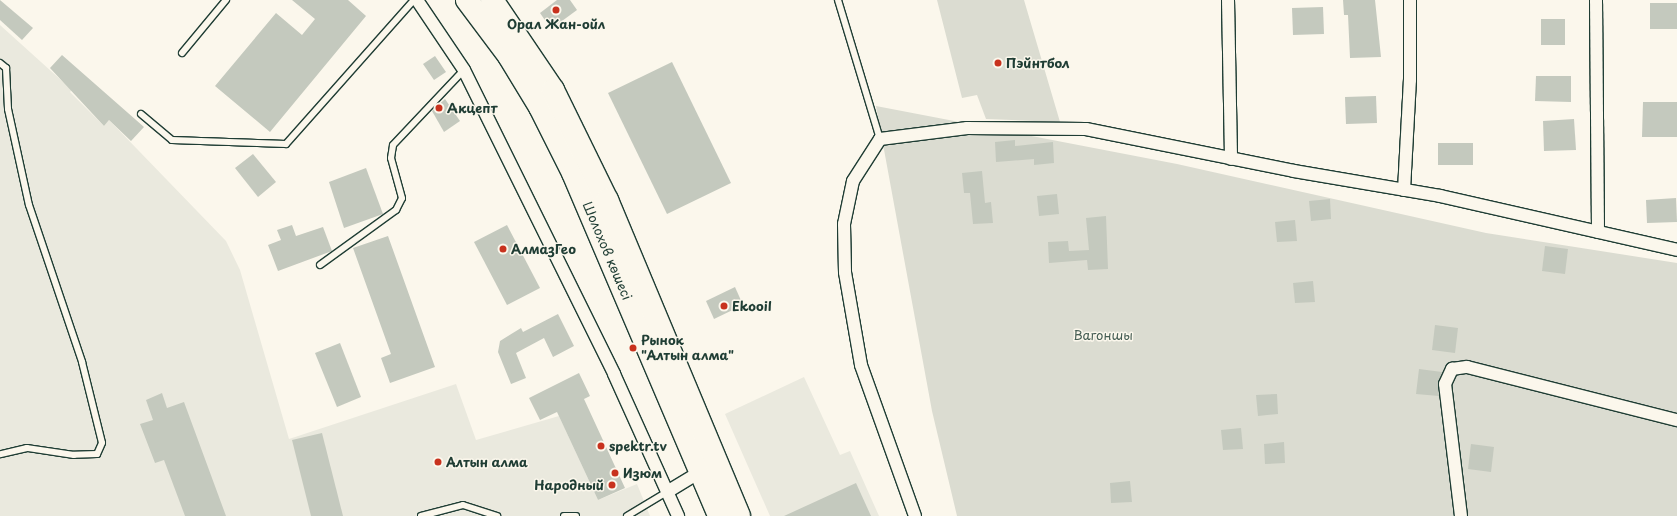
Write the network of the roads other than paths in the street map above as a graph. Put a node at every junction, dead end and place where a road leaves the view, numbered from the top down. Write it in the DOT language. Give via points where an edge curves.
graph roads {
  1 [pos="226,0"];
  2 [pos="416,0"];
  3 [pos="467,0"];
  4 [pos="492,0"];
  5 [pos="838,0"];
  6 [pos="1228,0"];
  7 [pos="1410,0"];
  8 [pos="1596,0"];
  9 [pos="182,53"];
  10 [pos="0,63"];
  11 [pos="464,70"];
  12 [pos="141,114"];
  13 [pos="880,139"];
  14 [pos="1231,159"];
  15 [pos="1404,190"];
  16 [pos="1598,232"];
  17 [pos="1677,250"];
  18 [pos="320,265"];
  19 [pos="1677,420"];
  20 [pos="0,454"];
  21 [pos="708,467"];
  22 [pos="667,492"];
  23 [pos="421,516"];
  24 [pos="497,516"];
  25 [pos="564,516"];
  26 [pos="576,516"];
  27 [pos="627,516"];
  28 [pos="678,516"];
  29 [pos="719,516"];
  30 [pos="739,516"];
  31 [pos="915,516"];
  32 [pos="1461,516"];
  1 -- 9 [label="lane"];
  2 -- 11 [label="street"];
  2 -- 12 [label="lane" via="286,144 172,140"];
  3 -- 21 [label="highway, Шолохов көшесі" via="509,56 540,107"];
  4 -- 21 [label="highway, Шолохов көшесі" via="553,90 601,186"];
  5 -- 13 [label="lane"];
  6 -- 14 [label="street"];
  7 -- 15 [label="street" via="1410,80"];
  8 -- 16 [label="street"];
  10 -- 20 [label="lane" via="6,68 8,109 29,205 82,362 102,443 97,454 74,455 27,448"];
  11 -- 18 [label="lane" via="393,144 391,158 402,198 396,210"];
  11 -- 22 [label="street" via="614,374"];
  13 -- 14 [label="street" via="967,128 1086,129"];
  13 -- 31 [label="street" via="853,181 844,224 845,272 861,365"];
  14 -- 15 [label="street"];
  15 -- 16 [label="street"];
  16 -- 17 [label="street"];
  19 -- 32 [label="street" via="1468,367 1452,369 1445,384"];
  21 -- 22 [label="street"];
  21 -- 29 [label="highway, Шолохов көшесі"];
  21 -- 30 [label="highway, Шолохов көшесі"];
  22 -- 27 [label="lane"];
  22 -- 28 [label="street"];
  23 -- 24 [label="lane" via="463,505"];
  25 -- 26 [label="lane"];
}
